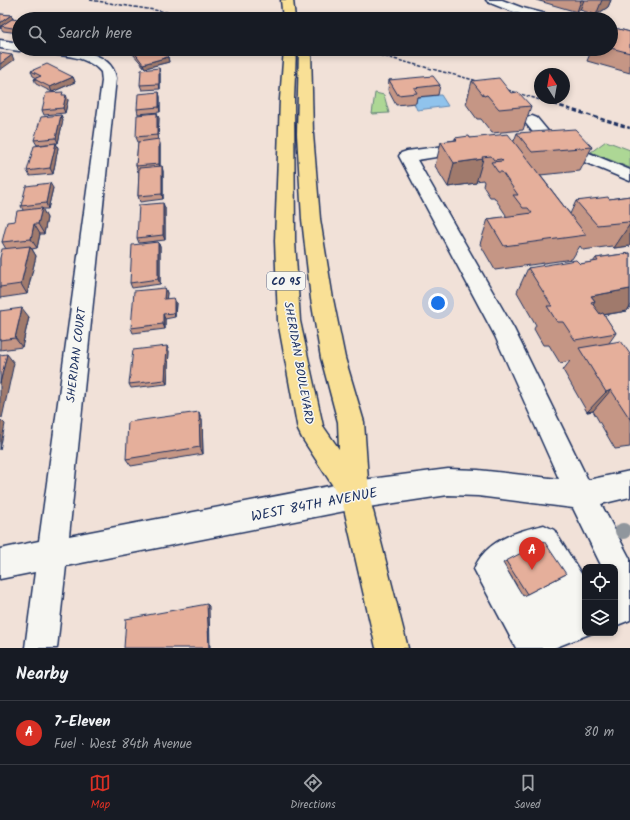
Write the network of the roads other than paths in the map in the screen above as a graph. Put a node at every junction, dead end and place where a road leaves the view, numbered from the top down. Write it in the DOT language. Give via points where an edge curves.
graph roads {
  1 [pos="287,0"];
  2 [pos="492,0"];
  3 [pos="288,12"];
  4 [pos="523,12"];
  5 [pos="0,44"];
  6 [pos="12,46"];
  7 [pos="81,56"];
  8 [pos="297,56"];
  9 [pos="298,56"];
  10 [pos="532,121"];
  11 [pos="526,142"];
  12 [pos="549,142"];
  13 [pos="488,146"];
  14 [pos="630,176"];
  15 [pos="630,484"];
  16 [pos="355,495"];
  17 [pos="581,495"];
  18 [pos="52,554"];
  19 [pos="0,564"];
  20 [pos="539,588"];
  21 [pos="630,590"];
  22 [pos="630,604"];
  23 [pos="618,609"];
  24 [pos="560,629"];
  25 [pos="41,648"];
  26 [pos="392,648"];
  1 -- 3 [label="main road"];
  2 -- 4 [label="street"];
  5 -- 6 [label="street"];
  7 -- 18 [label="street, SHERIDAN COURT" via="101,63 107,71 109,83"];
  8 -- 16 [label="main road, SHERIDAN BOULEVARD / CO 95" via="287,99 285,241 289,321 311,430"];
  9 -- 16 [label="main road, SHERIDAN BOULEVARD / CO 95" via="312,219 322,299 333,358 351,422"];
  10 -- 12 [label="street"];
  11 -- 12 [label="street"];
  12 -- 14 [label="street" via="571,142"];
  13 -- 17 [label="street" via="407,156 506,335"];
  15 -- 17 [label="street, WEST 84TH AVENUE"];
  16 -- 17 [label="street, WEST 84TH AVENUE" via="448,482"];
  16 -- 18 [label="street, WEST 84TH AVENUE"];
  16 -- 26 [label="main road, SHERIDAN BOULEVARD / CO 95"];
  17 -- 21 [label="street"];
  18 -- 19 [label="street, WEST 84TH AVENUE"];
  18 -- 25 [label="street, SHERIDAN COURT"];
  20 -- 24 [label="street"];
  22 -- 23 [label="street"];
  24 -- 24 [label="street" via="489,569 516,552 544,540"];
}
